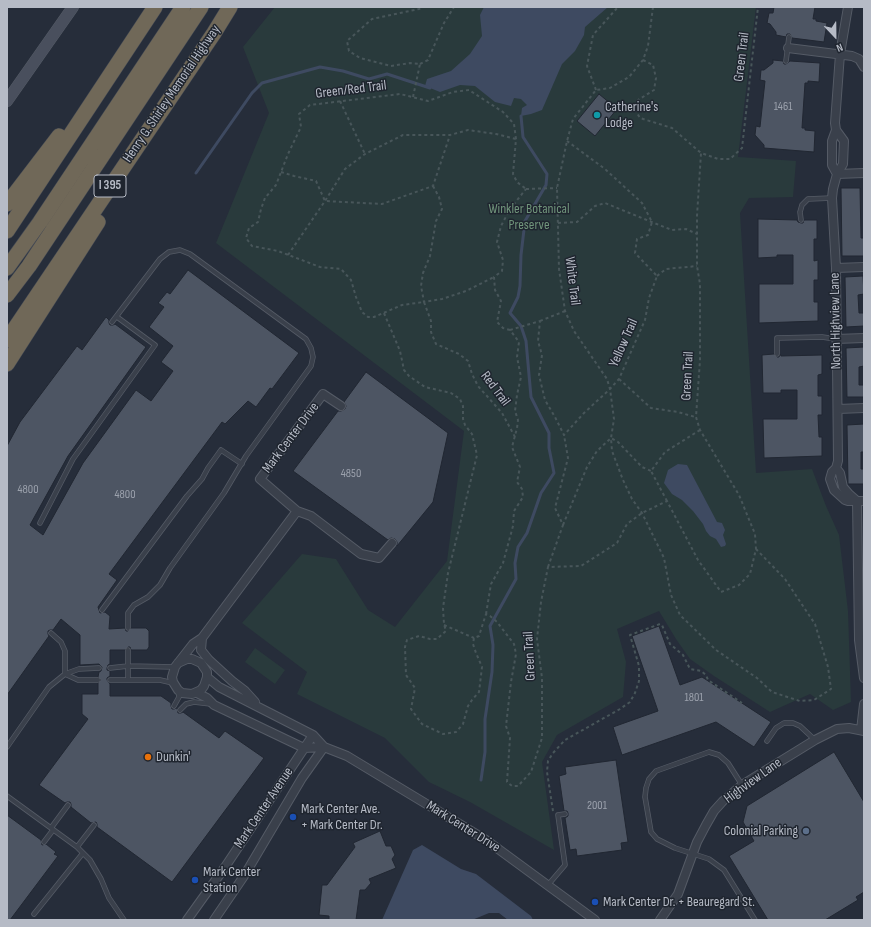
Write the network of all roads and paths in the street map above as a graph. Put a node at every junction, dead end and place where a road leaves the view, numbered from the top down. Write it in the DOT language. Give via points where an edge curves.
graph roads {
  1 [pos="72,7"];
  2 [pos="155,7"];
  3 [pos="183,7"];
  4 [pos="201,7"];
  5 [pos="230,7"];
  6 [pos="423,7"];
  7 [pos="454,7"];
  8 [pos="618,7"];
  9 [pos="653,7"];
  10 [pos="758,7"];
  11 [pos="848,7"];
  12 [pos="214,33"];
  13 [pos="137,36"];
  14 [pos="789,37"];
  15 [pos="788,48"];
  16 [pos="840,54"];
  17 [pos="642,60"];
  18 [pos="786,61"];
  19 [pos="420,64"];
  20 [pos="864,67"];
  21 [pos="596,90"];
  22 [pos="413,97"];
  23 [pos="7,101"];
  24 [pos="340,101"];
  25 [pos="450,135"];
  26 [pos="516,139"];
  27 [pos="566,141"];
  28 [pos="701,153"];
  29 [pos="365,154"];
  30 [pos="281,172"];
  31 [pos="864,173"];
  32 [pos="837,174"];
  33 [pos="432,186"];
  34 [pos="558,188"];
  35 [pos="526,189"];
  36 [pos="832,198"];
  37 [pos="325,201"];
  38 [pos="7,204"];
  39 [pos="801,220"];
  40 [pos="652,222"];
  41 [pos="558,223"];
  42 [pos="7,231"];
  43 [pos="697,234"];
  44 [pos="288,255"];
  45 [pos="697,266"];
  46 [pos="864,267"];
  47 [pos="7,268"];
  48 [pos="836,268"];
  49 [pos="657,276"];
  50 [pos="494,277"];
  51 [pos="7,295"];
  52 [pos="424,302"];
  53 [pos="565,311"];
  54 [pos="384,313"];
  55 [pos="117,317"];
  56 [pos="540,321"];
  57 [pos="112,322"];
  58 [pos="510,330"];
  59 [pos="864,338"];
  60 [pos="836,339"];
  61 [pos="7,340"];
  62 [pos="777,354"];
  63 [pos="7,364"];
  64 [pos="619,379"];
  65 [pos="610,389"];
  66 [pos="341,406"];
  67 [pos="864,408"];
  68 [pos="838,409"];
  69 [pos="696,418"];
  70 [pos="700,430"];
  71 [pos="564,435"];
  72 [pos="515,437"];
  73 [pos="611,438"];
  74 [pos="242,464"];
  75 [pos="651,471"];
  76 [pos="667,501"];
  77 [pos="860,501"];
  78 [pos="297,511"];
  79 [pos="642,513"];
  80 [pos="40,523"];
  81 [pos="563,525"];
  82 [pos="392,542"];
  83 [pos="756,549"];
  84 [pos="548,567"];
  85 [pos="102,610"];
  86 [pos="486,614"];
  87 [pos="862,623"];
  88 [pos="444,624"];
  89 [pos="128,628"];
  90 [pos="51,632"];
  91 [pos="202,638"];
  92 [pos="474,638"];
  93 [pos="128,650"];
  94 [pos="177,665"];
  95 [pos="128,666"];
  96 [pos="98,668"];
  97 [pos="110,668"];
  98 [pos="65,674"];
  99 [pos="207,677"];
  100 [pos="864,678"];
  101 [pos="98,680"];
  102 [pos="110,680"];
  103 [pos="128,680"];
  104 [pos="176,687"];
  105 [pos="197,693"];
  106 [pos="742,703"];
  107 [pos="214,704"];
  108 [pos="864,704"];
  109 [pos="174,706"];
  110 [pos="259,707"];
  111 [pos="180,710"];
  112 [pos="863,731"];
  113 [pos="313,735"];
  114 [pos="815,740"];
  115 [pos="767,741"];
  116 [pos="7,747"];
  117 [pos="324,747"];
  118 [pos="304,748"];
  119 [pos="742,785"];
  120 [pos="7,796"];
  121 [pos="68,805"];
  122 [pos="565,814"];
  123 [pos="558,815"];
  124 [pos="94,825"];
  125 [pos="52,829"];
  126 [pos="44,842"];
  127 [pos="77,847"];
  128 [pos="83,853"];
  129 [pos="693,854"];
  130 [pos="225,867"];
  131 [pos="243,878"];
  132 [pos="548,885"];
  133 [pos="34,914"];
  134 [pos="124,920"];
  135 [pos="187,920"];
  136 [pos="214,920"];
  137 [pos="595,920"];
  138 [pos="660,920"];
  139 [pos="755,920"];
  1 -- 23 [label="main road"];
  2 -- 13 [label="highway"];
  3 -- 47 [label="highway"];
  4 -- 51 [label="highway"];
  5 -- 12 [label="highway, Henry G. Shirley Memorial Highway / I 395"];
  6 -- 19 [label="path" via="372,19 347,41 349,51 360,58 391,66"];
  7 -- 19 [label="path" via="428,60"];
  8 -- 21 [label="path" via="593,36 587,66"];
  9 -- 17 [label="path" via="648,46"];
  10 -- 28 [label="path, Green Trail" via="742,148 730,159 718,159"];
  11 -- 16 [label="street, North Highview Lane"];
  12 -- 61 [label="highway, Henry G. Shirley Memorial Highway / I 395"];
  12 -- 63 [label="highway"];
  13 -- 38 [label="highway"];
  13 -- 42 [label="highway"];
  14 -- 15 [label="lane"];
  15 -- 16 [label="street"];
  15 -- 18 [label="lane"];
  16 -- 20 [label="street" via="858,59"];
  16 -- 32 [label="street, North Highview Lane" via="836,130 832,141 832,165"];
  17 -- 21 [label="path" via="629,77 610,88"];
  17 -- 28 [label="path" via="653,65 656,78 654,90 638,100 634,108 640,118 672,128"];
  19 -- 22 [label="path"];
  21 -- 27 [label="path, White Trail" via="573,119"];
  22 -- 24 [label="path, Green/Red Trail" via="400,94"];
  22 -- 26 [label="path" via="428,101 453,92 469,90 503,112 514,124"];
  24 -- 29 [label="path"];
  24 -- 30 [label="path, Green/Red Trail" via="310,105 299,114 301,127"];
  25 -- 26 [label="path" via="468,130"];
  25 -- 29 [label="path" via="403,135"];
  25 -- 33 [label="path"];
  26 -- 35 [label="path" via="513,174 517,182"];
  27 -- 34 [label="path, White Trail"];
  27 -- 40 [label="path" via="605,169 642,203"];
  28 -- 43 [label="path, Green Trail"];
  29 -- 37 [label="path" via="345,169"];
  30 -- 37 [label="path" via="316,181"];
  30 -- 44 [label="path, Green/Red Trail" via="276,185 265,198 258,222 249,228 246,238 252,246"];
  31 -- 32 [label="street"];
  32 -- 36 [label="street, North Highview Lane"];
  33 -- 37 [label="path" via="382,204"];
  33 -- 52 [label="path, Red Trail" via="439,197 442,209 436,221 430,256 423,273 421,286"];
  34 -- 35 [label="path"];
  34 -- 41 [label="path, White Trail"];
  35 -- 50 [label="path" via="510,209 501,226 497,242 503,260 502,270"];
  36 -- 39 [label="lane" via="808,199 802,205"];
  36 -- 48 [label="street, North Highview Lane"];
  37 -- 44 [label="path"];
  40 -- 41 [label="path" via="605,203 595,206 577,222"];
  40 -- 43 [label="path" via="672,230 686,229"];
  40 -- 49 [label="path" via="648,235 637,240 635,254"];
  41 -- 53 [label="path, White Trail" via="559,269"];
  43 -- 45 [label="path, Green Trail"];
  44 -- 54 [label="path, Green/Red Trail" via="320,267 341,269 351,280 362,312 368,317"];
  45 -- 49 [label="path" via="666,269"];
  45 -- 69 [label="path, Green Trail" via="700,284 700,360"];
  46 -- 48 [label="street"];
  48 -- 60 [label="street, North Highview Lane"];
  49 -- 64 [label="path, Yellow Trail" via="645,320"];
  50 -- 52 [label="path" via="466,291"];
  50 -- 58 [label="path, Red Trail" via="495,290 500,301 497,322"];
  52 -- 54 [label="path" via="402,305"];
  52 -- 72 [label="path, Red Trail" via="436,344 468,361 478,386 502,413"];
  53 -- 56 [label="path"];
  53 -- 65 [label="path, White Trail" via="574,331 607,380"];
  54 -- 88 [label="path" via="400,351 404,370 425,387 451,393 460,399 465,425 472,434 476,455 448,573 443,608"];
  55 -- 57 [label="lane"];
  55 -- 74 [label="lane" via="160,259 169,252 180,250 190,254 306,339 313,357 311,366"];
  55 -- 80 [label="lane" via="155,345 73,459"];
  56 -- 58 [label="path"];
  56 -- 71 [label="path" via="538,341 542,355 539,374 545,400"];
  58 -- 72 [label="path, Red Trail" via="519,342 521,377 515,411 518,420"];
  59 -- 60 [label="street"];
  60 -- 62 [label="lane" via="822,336 777,338"];
  60 -- 68 [label="street, North Highview Lane"];
  64 -- 65 [label="path, Yellow Trail"];
  64 -- 69 [label="path" via="651,408"];
  65 -- 71 [label="path, Yellow Trail"];
  65 -- 73 [label="path, White Trail" via="614,419"];
  66 -- 78 [label="street, Mark Center Drive" via="324,394 260,479"];
  67 -- 68 [label="street"];
  68 -- 77 [label="street, North Highview Lane" via="836,468 840,473 843,487"];
  69 -- 70 [label="path, Green Trail"];
  70 -- 75 [label="path" via="664,452"];
  70 -- 83 [label="path, Green Trail" via="738,495 755,534"];
  71 -- 81 [label="path" via="568,458 555,508"];
  72 -- 86 [label="path" via="512,447 520,467 517,482 522,489 523,497 514,511 513,526 503,563 491,584"];
  73 -- 75 [label="path" via="642,467"];
  73 -- 79 [label="path, White Trail" via="612,451 623,480"];
  73 -- 81 [label="path" via="597,451 587,467"];
  74 -- 85 [label="lane" via="222,450"];
  74 -- 89 [label="lane" via="160,585 128,612"];
  75 -- 76 [label="path"];
  76 -- 79 [label="path"];
  76 -- 83 [label="path, Green Trail" via="698,560 721,592 739,585 750,574"];
  77 -- 87 [label="street"];
  78 -- 82 [label="street, Mark Center Drive" via="311,516 361,554 379,558"];
  78 -- 91 [label="street"];
  79 -- 83 [label="path, White Trail" via="664,558 671,594 680,615 716,650 757,678 772,692 800,701 814,700 831,689 828,667 815,624 785,579"];
  79 -- 84 [label="path" via="627,524 617,543 581,566"];
  81 -- 84 [label="path"];
  84 -- 86 [label="path, Green Trail" via="540,602 538,639 542,678 542,738 532,772 518,786 512,786 507,782 510,738 506,726 516,654 514,644 497,622"];
  86 -- 92 [label="path" via="479,636"];
  87 -- 100 [label="street" via="861,656"];
  88 -- 92 [label="path"];
  88 -- 92 [label="path" via="446,631 437,639 419,636 407,640 405,647 406,675 415,688 411,709 422,724 443,734 456,732 463,724 468,706 479,692 482,667 473,644"];
  90 -- 98 [label="lane" via="61,642 65,651"];
  91 -- 94 [label="street" via="193,644"];
  91 -- 110 [label="street, Mark Center Drive" via="201,650 209,660"];
  93 -- 95 [label="lane"];
  94 -- 95 [label="lane"];
  94 -- 99 [label="street" via="187,659 197,661 205,667"];
  94 -- 104 [label="street" via="172,676"];
  95 -- 97 [label="lane"];
  95 -- 103 [label="lane"];
  96 -- 98 [label="lane" via="79,669"];
  98 -- 101 [label="lane" via="78,680"];
  98 -- 116 [label="lane" via="49,687"];
  99 -- 105 [label="street" via="204,686"];
  99 -- 110 [label="street, Mark Center Drive" via="219,687"];
  102 -- 103 [label="lane"];
  103 -- 104 [label="lane" via="160,680"];
  104 -- 105 [label="street" via="187,694"];
  104 -- 109 [label="lane" via="179,697"];
  105 -- 107 [label="street, Mark Center Drive"];
  106 -- 123 [label="path" via="708,680 701,671 690,669 683,655 670,644 662,625 630,635 639,674 635,693 630,702 565,740 548,761 547,772 554,816"];
  107 -- 111 [label="lane" via="194,702 186,704"];
  107 -- 118 [label="street, Mark Center Drive"];
  108 -- 112 [label="street, Highview Lane"];
  110 -- 113 [label="street, Mark Center Drive"];
  112 -- 114 [label="street, Highview Lane" via="837,729"];
  113 -- 117 [label="street, Mark Center Drive"];
  113 -- 118 [label="street, Mark Center Avenue"];
  114 -- 115 [label="lane" via="800,726 784,723 776,728"];
  114 -- 119 [label="street, Highview Lane"];
  117 -- 118 [label="street, Mark Center Drive"];
  117 -- 131 [label="street, Mark Center Avenue" via="302,778"];
  117 -- 132 [label="street, Mark Center Drive" via="347,756 486,840"];
  118 -- 130 [label="street, Mark Center Avenue"];
  119 -- 129 [label="street, Highview Lane" via="714,811"];
  119 -- 129 [label="lane" via="728,763 719,755 709,752 656,771 649,779 645,798 651,832 657,840"];
  120 -- 125 [label="lane"];
  121 -- 125 [label="lane"];
  122 -- 123 [label="lane"];
  123 -- 132 [label="lane" via="565,865"];
  124 -- 127 [label="lane"];
  125 -- 126 [label="lane"];
  125 -- 127 [label="lane"];
  127 -- 128 [label="lane"];
  128 -- 133 [label="lane"];
  128 -- 134 [label="lane" via="90,860 109,898"];
  129 -- 138 [label="street, Highview Lane" via="678,894"];
  129 -- 139 [label="lane" via="709,859 724,870"];
  130 -- 131 [label="lane"];
  130 -- 135 [label="street, Mark Center Avenue"];
  131 -- 136 [label="street, Mark Center Avenue"];
  132 -- 137 [label="street, Mark Center Drive"];
}
